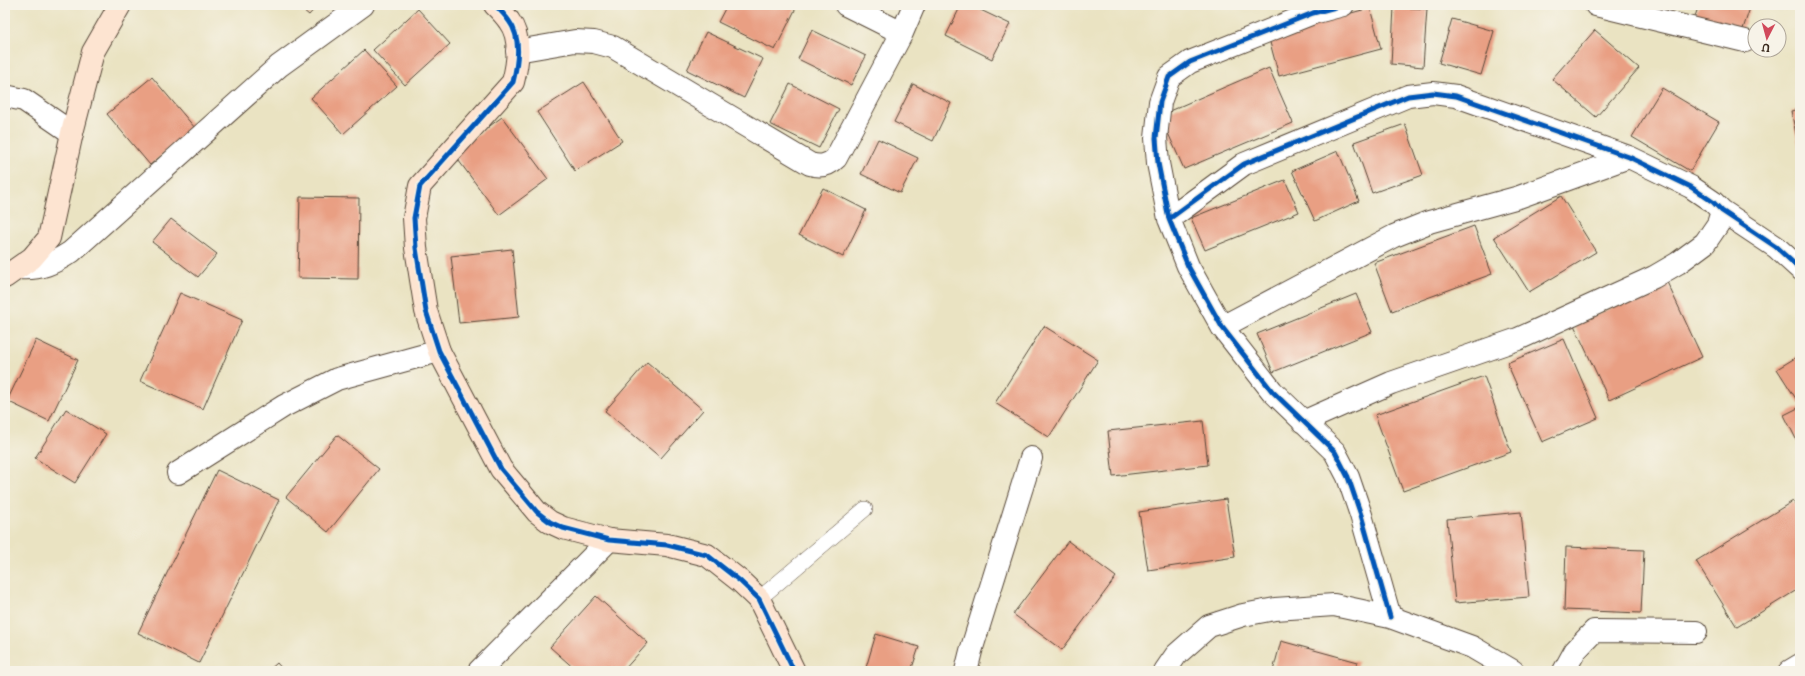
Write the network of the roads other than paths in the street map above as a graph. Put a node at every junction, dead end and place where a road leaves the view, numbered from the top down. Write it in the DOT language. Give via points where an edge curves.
graph roads {
  1 [pos="120,5"];
  2 [pos="362,5"];
  3 [pos="846,5"];
  4 [pos="914,5"];
  5 [pos="1343,5"];
  6 [pos="1596,5"];
  7 [pos="501,7"];
  8 [pos="902,33"];
  9 [pos="1745,41"];
  10 [pos="517,51"];
  11 [pos="5,96"];
  12 [pos="72,133"];
  13 [pos="1629,157"];
  14 [pos="1722,211"];
  15 [pos="1170,219"];
  16 [pos="1800,269"];
  17 [pos="12,272"];
  18 [pos="1222,327"];
  19 [pos="439,352"];
  20 [pos="1303,422"];
  21 [pos="1031,458"];
  22 [pos="178,473"];
  23 [pos="865,509"];
  24 [pos="609,540"];
  25 [pos="759,599"];
  26 [pos="1390,617"];
  27 [pos="1696,632"];
  28 [pos="1800,665"];
  29 [pos="479,671"];
  30 [pos="794,671"];
  31 [pos="966,671"];
  32 [pos="1165,671"];
  33 [pos="1513,671"];
  34 [pos="1564,671"];
  35 [pos="1790,671"];
  1 -- 12 [label="street" via="93,52"];
  2 -- 17 [label="street" via="279,66 72,252 55,262"];
  3 -- 8 [label="street"];
  4 -- 8 [label="street"];
  5 -- 15 [label="street" via="1313,13 1190,62 1169,77 1160,102 1156,138 1158,163"];
  6 -- 9 [label="street"];
  7 -- 10 [label="street" via="516,37"];
  8 -- 10 [label="street" via="836,158 826,165 817,166 613,47 575,41"];
  10 -- 19 [label="street" via="517,67 513,82 420,186 414,218 416,248 426,311"];
  11 -- 12 [label="street" via="24,100"];
  12 -- 17 [label="street" via="49,238 32,258"];
  13 -- 14 [label="street" via="1690,187"];
  13 -- 15 [label="street" via="1456,96 1427,93 1408,96 1244,164"];
  13 -- 18 [label="street" via="1519,197 1442,218 1394,236"];
  14 -- 16 [label="street" via="1776,247"];
  14 -- 20 [label="street" via="1718,224 1705,243 1654,277 1518,339 1391,383"];
  15 -- 18 [label="street" via="1188,266"];
  18 -- 20 [label="street" via="1272,391"];
  19 -- 22 [label="street" via="337,379 284,406"];
  19 -- 24 [label="street" via="501,469 524,498 550,522"];
  20 -- 26 [label="street" via="1335,452 1348,477"];
  21 -- 31 [label="street"];
  23 -- 25 [label="lane"];
  24 -- 25 [label="street" via="667,545 707,555"];
  24 -- 29 [label="street"];
  25 -- 30 [label="street"];
  26 -- 32 [label="street" via="1334,605 1275,609 1243,615 1209,626 1176,656"];
  26 -- 33 [label="street" via="1472,646"];
  27 -- 34 [label="street" via="1594,631 1575,651"];
  28 -- 35 [label="street"];
}
